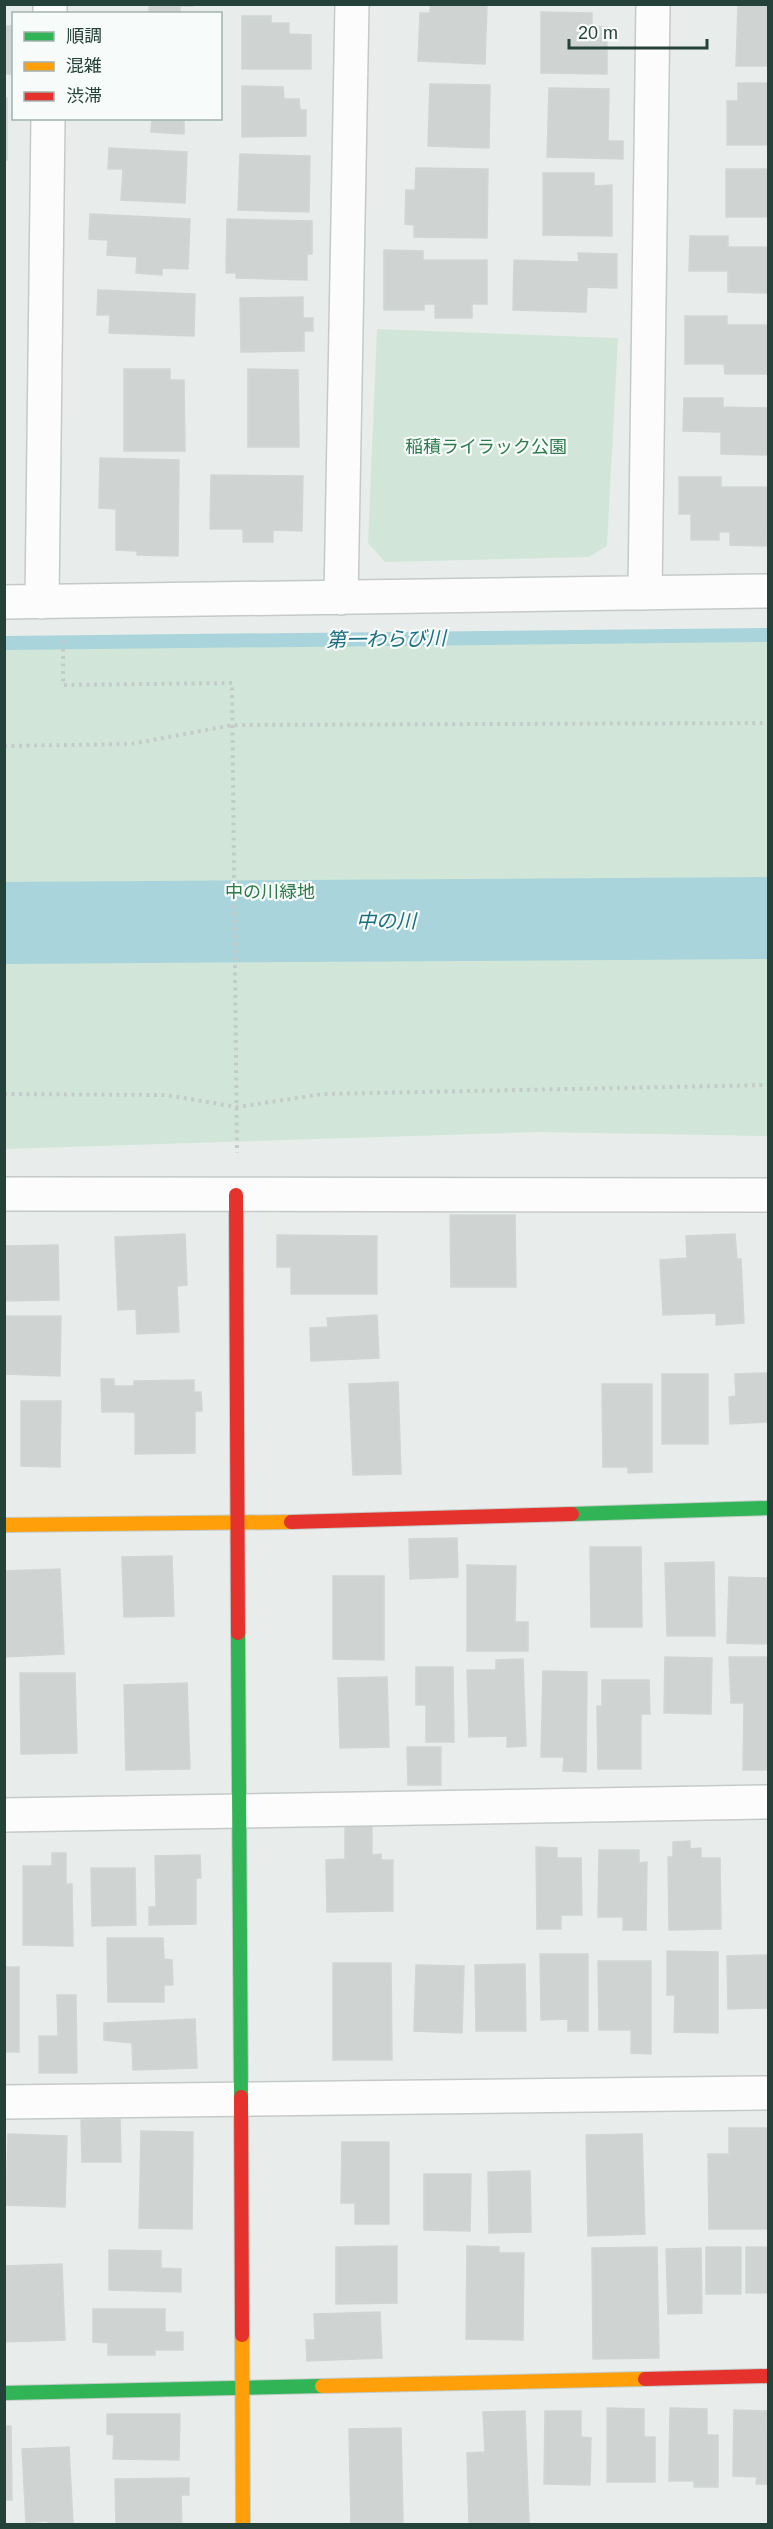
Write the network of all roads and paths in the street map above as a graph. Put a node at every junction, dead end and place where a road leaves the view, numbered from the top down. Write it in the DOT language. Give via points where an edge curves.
graph roads {
  1 [pos="352,4"];
  2 [pos="653,4"];
  3 [pos="48,120"];
  4 [pos="768,591"];
  5 [pos="645,593"];
  6 [pos="341,598"];
  7 [pos="4,602"];
  8 [pos="42,602"];
  9 [pos="63,652"];
  10 [pos="768,723"];
  11 [pos="233,726"];
  12 [pos="4,746"];
  13 [pos="768,1085"];
  14 [pos="4,1094"];
  15 [pos="237,1107"];
  16 [pos="237,1153"];
  17 [pos="4,1194"];
  18 [pos="768,1195"];
  19 [pos="236,1196"];
  20 [pos="768,1508"];
  21 [pos="237,1524"];
  22 [pos="4,1525"];
  23 [pos="768,1802"];
  24 [pos="241,1812"];
  25 [pos="4,1815"];
  26 [pos="768,2093"];
  27 [pos="240,2097"];
  28 [pos="4,2102"];
  29 [pos="768,2376"];
  30 [pos="243,2386"];
  31 [pos="4,2393"];
  32 [pos="243,2524"];
  1 -- 6 [label="street"];
  2 -- 5 [label="street"];
  3 -- 8 [label="street"];
  4 -- 5 [label="street"];
  5 -- 6 [label="street"];
  6 -- 8 [label="street"];
  7 -- 8 [label="street"];
  9 -- 11 [label="path" via="63,685 232,683"];
  10 -- 11 [label="path"];
  11 -- 12 [label="path" via="131,744"];
  11 -- 15 [label="path"];
  13 -- 15 [label="path" via="324,1094"];
  14 -- 15 [label="path" via="166,1095"];
  15 -- 16 [label="path"];
  17 -- 19 [label="street"];
  18 -- 19 [label="street"];
  19 -- 21 [label="street"];
  20 -- 21 [label="street"];
  21 -- 22 [label="street"];
  21 -- 24 [label="street"];
  23 -- 24 [label="street"];
  24 -- 25 [label="street"];
  24 -- 27 [label="street"];
  26 -- 27 [label="street"];
  27 -- 28 [label="street"];
  27 -- 30 [label="street"];
  29 -- 30 [label="street"];
  30 -- 31 [label="street"];
  30 -- 32 [label="street"];
}
